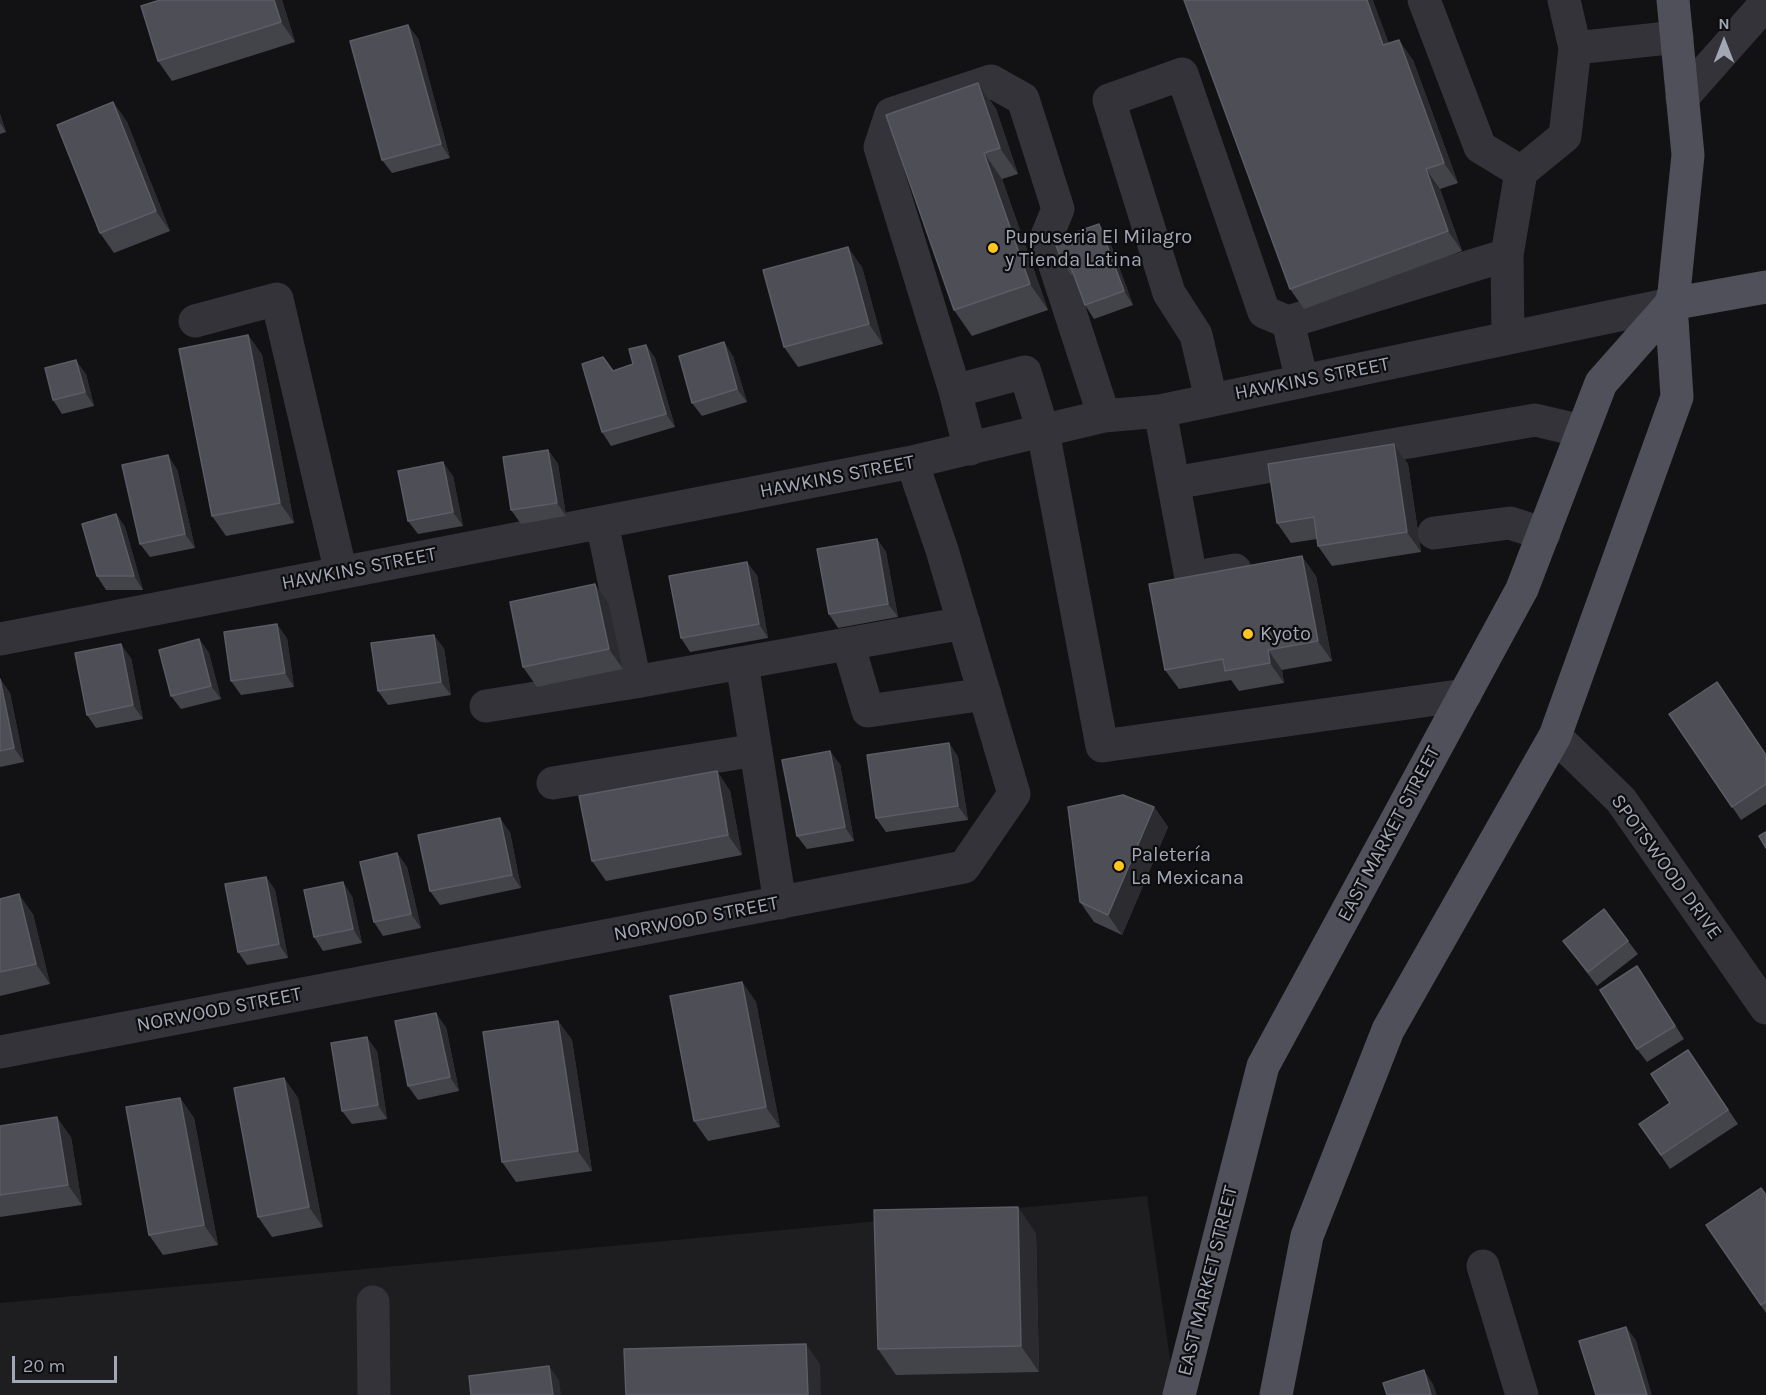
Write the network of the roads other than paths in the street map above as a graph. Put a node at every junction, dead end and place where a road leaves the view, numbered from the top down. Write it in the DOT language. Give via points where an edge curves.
graph roads {
  1 [pos="1424,0"];
  2 [pos="1564,0"];
  3 [pos="1673,0"];
  4 [pos="1766,3"];
  5 [pos="1677,37"];
  6 [pos="1575,48"];
  7 [pos="1682,98"];
  8 [pos="1521,172"];
  9 [pos="1507,255"];
  10 [pos="1766,287"];
  11 [pos="1671,304"];
  12 [pos="195,321"];
  13 [pos="1288,322"];
  14 [pos="1508,338"];
  15 [pos="1302,381"];
  16 [pos="955,391"];
  17 [pos="1211,399"];
  18 [pos="1160,411"];
  19 [pos="1104,416"];
  20 [pos="1043,431"];
  21 [pos="1582,431"];
  22 [pos="970,448"];
  23 [pos="912,462"];
  24 [pos="1174,483"];
  25 [pos="602,523"];
  26 [pos="1434,532"];
  27 [pos="1544,534"];
  28 [pos="1268,564"];
  29 [pos="340,573"];
  30 [pos="964,623"];
  31 [pos="0,639"];
  32 [pos="848,644"];
  33 [pos="742,663"];
  34 [pos="635,682"];
  35 [pos="985,694"];
  36 [pos="1465,695"];
  37 [pos="486,706"];
  38 [pos="1555,736"];
  39 [pos="756,750"];
  40 [pos="553,783"];
  41 [pos="780,903"];
  42 [pos="1766,1008"];
  43 [pos="0,1052"];
  44 [pos="1483,1266"];
  45 [pos="373,1302"];
  46 [pos="374,1395"];
  47 [pos="1179,1395"];
  48 [pos="1276,1395"];
  49 [pos="1522,1395"];
  1 -- 8 [label="street" via="1480,147"];
  2 -- 6 [label="street"];
  3 -- 5 [label="main road"];
  4 -- 7 [label="street"];
  5 -- 6 [label="street"];
  5 -- 7 [label="main road"];
  6 -- 8 [label="street" via="1565,136"];
  7 -- 11 [label="main road" via="1688,156"];
  8 -- 9 [label="street"];
  9 -- 13 [label="street"];
  9 -- 14 [label="street"];
  10 -- 11 [label="main road"];
  11 -- 14 [label="street, HAWKINS STREET"];
  11 -- 21 [label="main road, EAST MARKET STREET" via="1601,382"];
  11 -- 38 [label="main road" via="1677,397"];
  12 -- 29 [label="street" via="277,298"];
  13 -- 15 [label="street"];
  13 -- 17 [label="street" via="1264,312 1182,74 1109,100 1169,293 1196,335"];
  14 -- 15 [label="street, HAWKINS STREET"];
  15 -- 17 [label="street, HAWKINS STREET"];
  16 -- 19 [label="street" via="880,147 891,114 991,81 1023,99 1058,209 1046,238"];
  16 -- 20 [label="street" via="1025,372"];
  16 -- 22 [label="street"];
  17 -- 18 [label="street, HAWKINS STREET"];
  18 -- 19 [label="street, HAWKINS STREET"];
  18 -- 24 [label="street"];
  19 -- 20 [label="street, HAWKINS STREET"];
  20 -- 22 [label="street, HAWKINS STREET"];
  20 -- 36 [label="street" via="1102,746"];
  21 -- 24 [label="street" via="1535,420"];
  21 -- 27 [label="main road, EAST MARKET STREET"];
  22 -- 23 [label="street, HAWKINS STREET"];
  23 -- 25 [label="street, HAWKINS STREET"];
  23 -- 30 [label="street, NORWOOD STREET"];
  24 -- 28 [label="street" via="1191,578"];
  25 -- 29 [label="street, HAWKINS STREET"];
  25 -- 34 [label="street"];
  26 -- 27 [label="street" via="1510,523"];
  27 -- 36 [label="main road, EAST MARKET STREET" via="1522,589"];
  29 -- 31 [label="street, HAWKINS STREET"];
  30 -- 32 [label="street"];
  30 -- 35 [label="street, NORWOOD STREET"];
  32 -- 33 [label="street"];
  32 -- 35 [label="street" via="868,711"];
  33 -- 34 [label="street"];
  33 -- 39 [label="street"];
  34 -- 37 [label="street"];
  35 -- 41 [label="street, NORWOOD STREET" via="1014,794 964,867"];
  36 -- 47 [label="main road, EAST MARKET STREET" via="1263,1066"];
  38 -- 42 [label="street, SPOTSWOOD DRIVE" via="1621,800"];
  38 -- 48 [label="main road" via="1388,1030 1307,1236"];
  39 -- 40 [label="street"];
  39 -- 41 [label="street"];
  41 -- 43 [label="street, NORWOOD STREET"];
  44 -- 49 [label="street"];
  45 -- 46 [label="street"];
}
